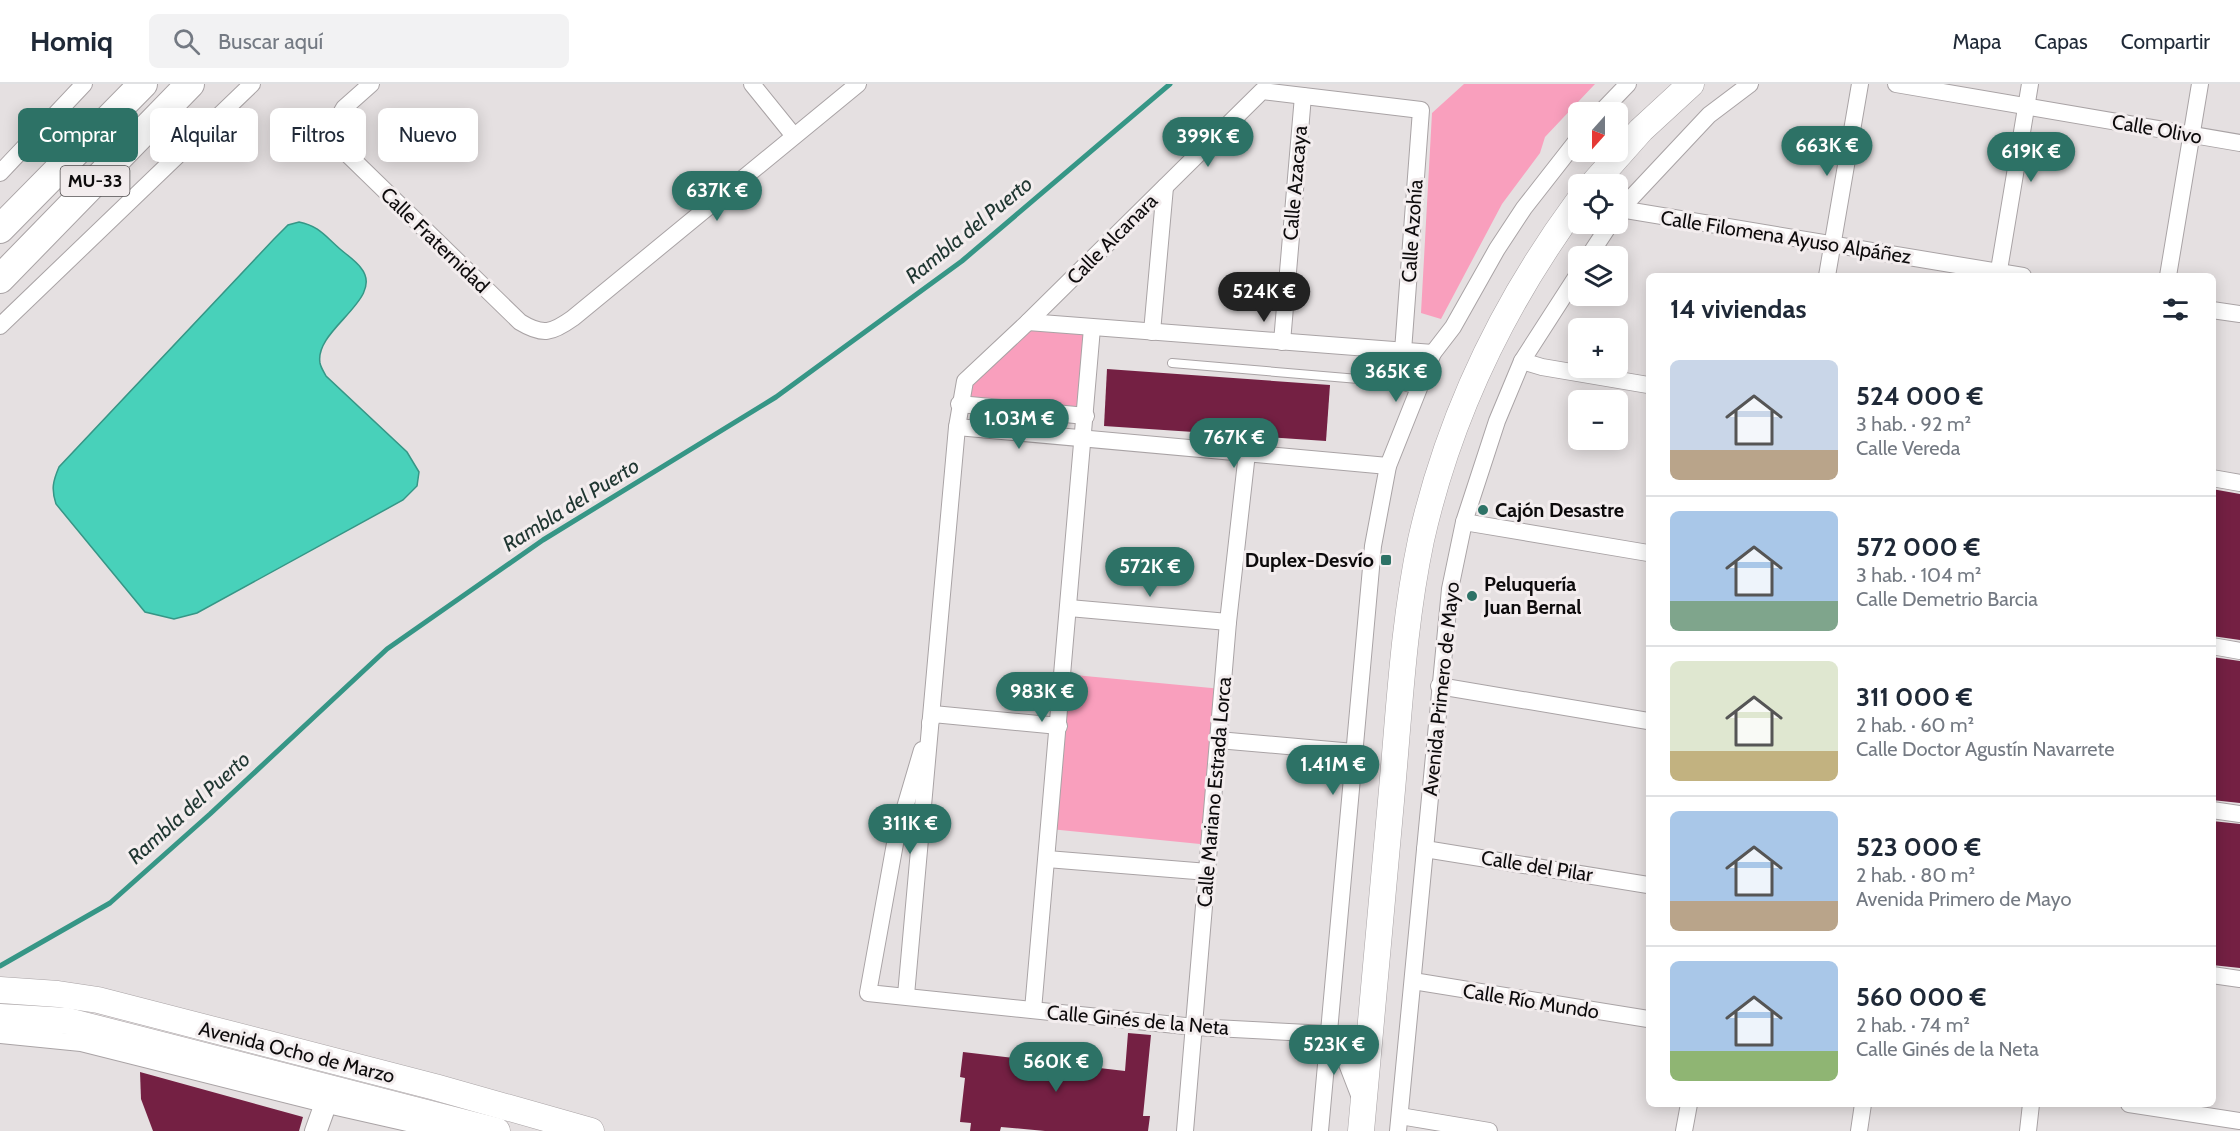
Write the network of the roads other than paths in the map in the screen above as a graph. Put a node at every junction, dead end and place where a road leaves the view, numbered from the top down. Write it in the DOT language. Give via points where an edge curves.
graph roads {
  1 [pos="84,84"];
  2 [pos="129,84"];
  3 [pos="143,84"];
  4 [pos="190,84"];
  5 [pos="252,84"];
  6 [pos="371,84"];
  7 [pos="752,84"];
  8 [pos="858,84"];
  9 [pos="1628,84"];
  10 [pos="1750,84"];
  11 [pos="1860,84"];
  12 [pos="1896,84"];
  13 [pos="2030,84"];
  14 [pos="2200,84"];
  15 [pos="1691,85"];
  16 [pos="1303,96"];
  17 [pos="1611,102"];
  18 [pos="2026,105"];
  19 [pos="1421,110"];
  20 [pos="795,136"];
  21 [pos="2192,136"];
  22 [pos="2240,143"];
  23 [pos="1568,152"];
  24 [pos="0,173"];
  25 [pos="1602,174"];
  26 [pos="1165,187"];
  27 [pos="1628,200"];
  28 [pos="1628,213"];
  29 [pos="1568,216"];
  30 [pos="0,228"];
  31 [pos="1833,245"];
  32 [pos="1828,273"];
  33 [pos="1992,273"];
  34 [pos="1998,273"];
  35 [pos="2169,273"];
  36 [pos="0,279"];
  37 [pos="1568,290"];
  38 [pos="2216,311"];
  39 [pos="2240,314"];
  40 [pos="1028,322"];
  41 [pos="0,326"];
  42 [pos="1092,328"];
  43 [pos="1152,332"];
  44 [pos="1282,342"];
  45 [pos="1403,351"];
  46 [pos="1433,353"];
  47 [pos="1522,361"];
  48 [pos="1172,363"];
  49 [pos="1646,385"];
  50 [pos="1419,390"];
  51 [pos="959,404"];
  52 [pos="1086,416"];
  53 [pos="957,427"];
  54 [pos="1084,439"];
  55 [pos="1247,453"];
  56 [pos="1388,466"];
  57 [pos="2216,479"];
  58 [pos="2240,483"];
  59 [pos="1464,522"];
  60 [pos="1646,553"];
  61 [pos="1070,608"];
  62 [pos="1228,622"];
  63 [pos="2216,647"];
  64 [pos="2240,651"];
  65 [pos="1439,686"];
  66 [pos="933,714"];
  67 [pos="1646,721"];
  68 [pos="1059,726"];
  69 [pos="1218,740"];
  70 [pos="1354,752"];
  71 [pos="2216,811"];
  72 [pos="2240,814"];
  73 [pos="1425,849"];
  74 [pos="1047,859"];
  75 [pos="1208,872"];
  76 [pos="1646,885"];
  77 [pos="2216,976"];
  78 [pos="2240,979"];
  79 [pos="1413,981"];
  80 [pos="0,990"];
  81 [pos="906,995"];
  82 [pos="1033,1010"];
  83 [pos="0,1017"];
  84 [pos="1646,1019"];
  85 [pos="1195,1027"];
  86 [pos="1327,1034"];
  87 [pos="0,1035"];
  88 [pos="328,1105"];
  89 [pos="1688,1107"];
  90 [pos="1863,1107"];
  91 [pos="2031,1107"];
  92 [pos="2149,1107"];
  93 [pos="1362,1118"];
  94 [pos="2240,1121"];
  95 [pos="1399,1124"];
  96 [pos="398,1126"];
  97 [pos="313,1131"];
  98 [pos="323,1131"];
  99 [pos="444,1131"];
  100 [pos="497,1131"];
  101 [pos="591,1131"];
  102 [pos="1185,1131"];
  103 [pos="1320,1131"];
  104 [pos="1489,1131"];
  105 [pos="1684,1131"];
  106 [pos="1859,1131"];
  107 [pos="2028,1131"];
  1 -- 24 [label="street"];
  2 -- 30 [label="highway"];
  3 -- 30 [label="highway, MU-33"];
  4 -- 36 [label="highway, MU-33"];
  5 -- 41 [label="street"];
  6 -- 20 [label="street, Calle Fraternidad" via="344,108 333,127 339,146 520,322 534,331 554,331 573,318"];
  7 -- 20 [label="street"];
  8 -- 20 [label="street"];
  9 -- 17 [label="street"];
  10 -- 27 [label="street" via="1709,115"];
  11 -- 31 [label="street"];
  12 -- 18 [label="street, Calle Olivo"];
  13 -- 18 [label="street"];
  14 -- 21 [label="street"];
  15 -- 25 [label="main road" via="1641,130"];
  16 -- 19 [label="street, Calle Alcanara"];
  16 -- 26 [label="street, Calle Alcanara" via="1262,91"];
  16 -- 44 [label="street, Calle Azacaya"];
  18 -- 21 [label="street, Calle Olivo"];
  18 -- 34 [label="street"];
  19 -- 45 [label="street, Calle Azohía"];
  21 -- 22 [label="street, Calle Olivo"];
  21 -- 35 [label="street"];
  23 -- 46 [label="street" via="1519,216 1453,327"];
  26 -- 40 [label="street, Calle Alcanara"];
  26 -- 43 [label="street"];
  28 -- 31 [label="street, Calle Filomena Ayuso Alpáñez"];
  29 -- 93 [label="main road, Avenida Primero de Mayo" via="1533,266 1492,339 1447,448 1421,540 1406,654"];
  31 -- 32 [label="street"];
  31 -- 33 [label="street, Calle Filomena Ayuso Alpáñez"];
  37 -- 47 [label="street, Avenida Primero de Mayo"];
  38 -- 39 [label="street"];
  40 -- 42 [label="street"];
  40 -- 51 [label="street, Calle Alcanara" via="964,381"];
  42 -- 43 [label="street"];
  42 -- 52 [label="street"];
  43 -- 44 [label="street"];
  44 -- 45 [label="street"];
  45 -- 46 [label="street"];
  46 -- 50 [label="street"];
  47 -- 49 [label="street"];
  47 -- 59 [label="street, Avenida Primero de Mayo" via="1497,421"];
  48 -- 50 [label="lane" via="1382,381"];
  50 -- 56 [label="street"];
  51 -- 52 [label="street"];
  51 -- 53 [label="street, Calle Alcanara"];
  52 -- 54 [label="street"];
  53 -- 54 [label="street"];
  53 -- 66 [label="street, Calle Alcanara"];
  54 -- 55 [label="street"];
  54 -- 61 [label="street"];
  55 -- 56 [label="street"];
  55 -- 62 [label="street, Calle Mariano Estrada Lorca"];
  56 -- 70 [label="street" via="1373,546"];
  57 -- 58 [label="street"];
  59 -- 60 [label="street"];
  59 -- 65 [label="street, Avenida Primero de Mayo" via="1450,589"];
  61 -- 62 [label="street"];
  61 -- 68 [label="street"];
  62 -- 69 [label="street, Calle Mariano Estrada Lorca"];
  63 -- 64 [label="street"];
  65 -- 67 [label="street"];
  65 -- 73 [label="street, Avenida Primero de Mayo"];
  66 -- 68 [label="street"];
  66 -- 81 [label="street"];
  66 -- 81 [label="street, Calle Ginés de la Neta" via="896,838 868,993"];
  68 -- 74 [label="street"];
  69 -- 70 [label="street"];
  69 -- 75 [label="street, Calle Mariano Estrada Lorca"];
  70 -- 86 [label="street"];
  71 -- 72 [label="street"];
  73 -- 76 [label="street, Calle del Pilar"];
  73 -- 79 [label="street, Avenida Primero de Mayo"];
  74 -- 75 [label="street"];
  74 -- 82 [label="street"];
  75 -- 85 [label="street, Calle Mariano Estrada Lorca"];
  77 -- 78 [label="street"];
  79 -- 84 [label="street, Calle Río Mundo"];
  79 -- 95 [label="street, Avenida Primero de Mayo"];
  80 -- 101 [label="main road, Avenida Ocho de Marzo" via="98,1000"];
  81 -- 82 [label="street, Calle Ginés de la Neta"];
  82 -- 85 [label="street, Calle Ginés de la Neta"];
  83 -- 100 [label="main road, Avenida Ocho de Marzo" via="68,1021"];
  85 -- 86 [label="street, Calle Ginés de la Neta"];
  85 -- 102 [label="street, Calle Mariano Estrada Lorca"];
  86 -- 93 [label="street" via="1344,1056"];
  86 -- 103 [label="street"];
  87 -- 88 [label="street" via="81,1042"];
  88 -- 96 [label="street"];
  88 -- 97 [label="street"];
  88 -- 98 [label="lane"];
  89 -- 105 [label="street"];
  90 -- 106 [label="street"];
  91 -- 107 [label="street"];
  92 -- 94 [label="street"];
  95 -- 104 [label="street"];
  96 -- 99 [label="street"];
}
